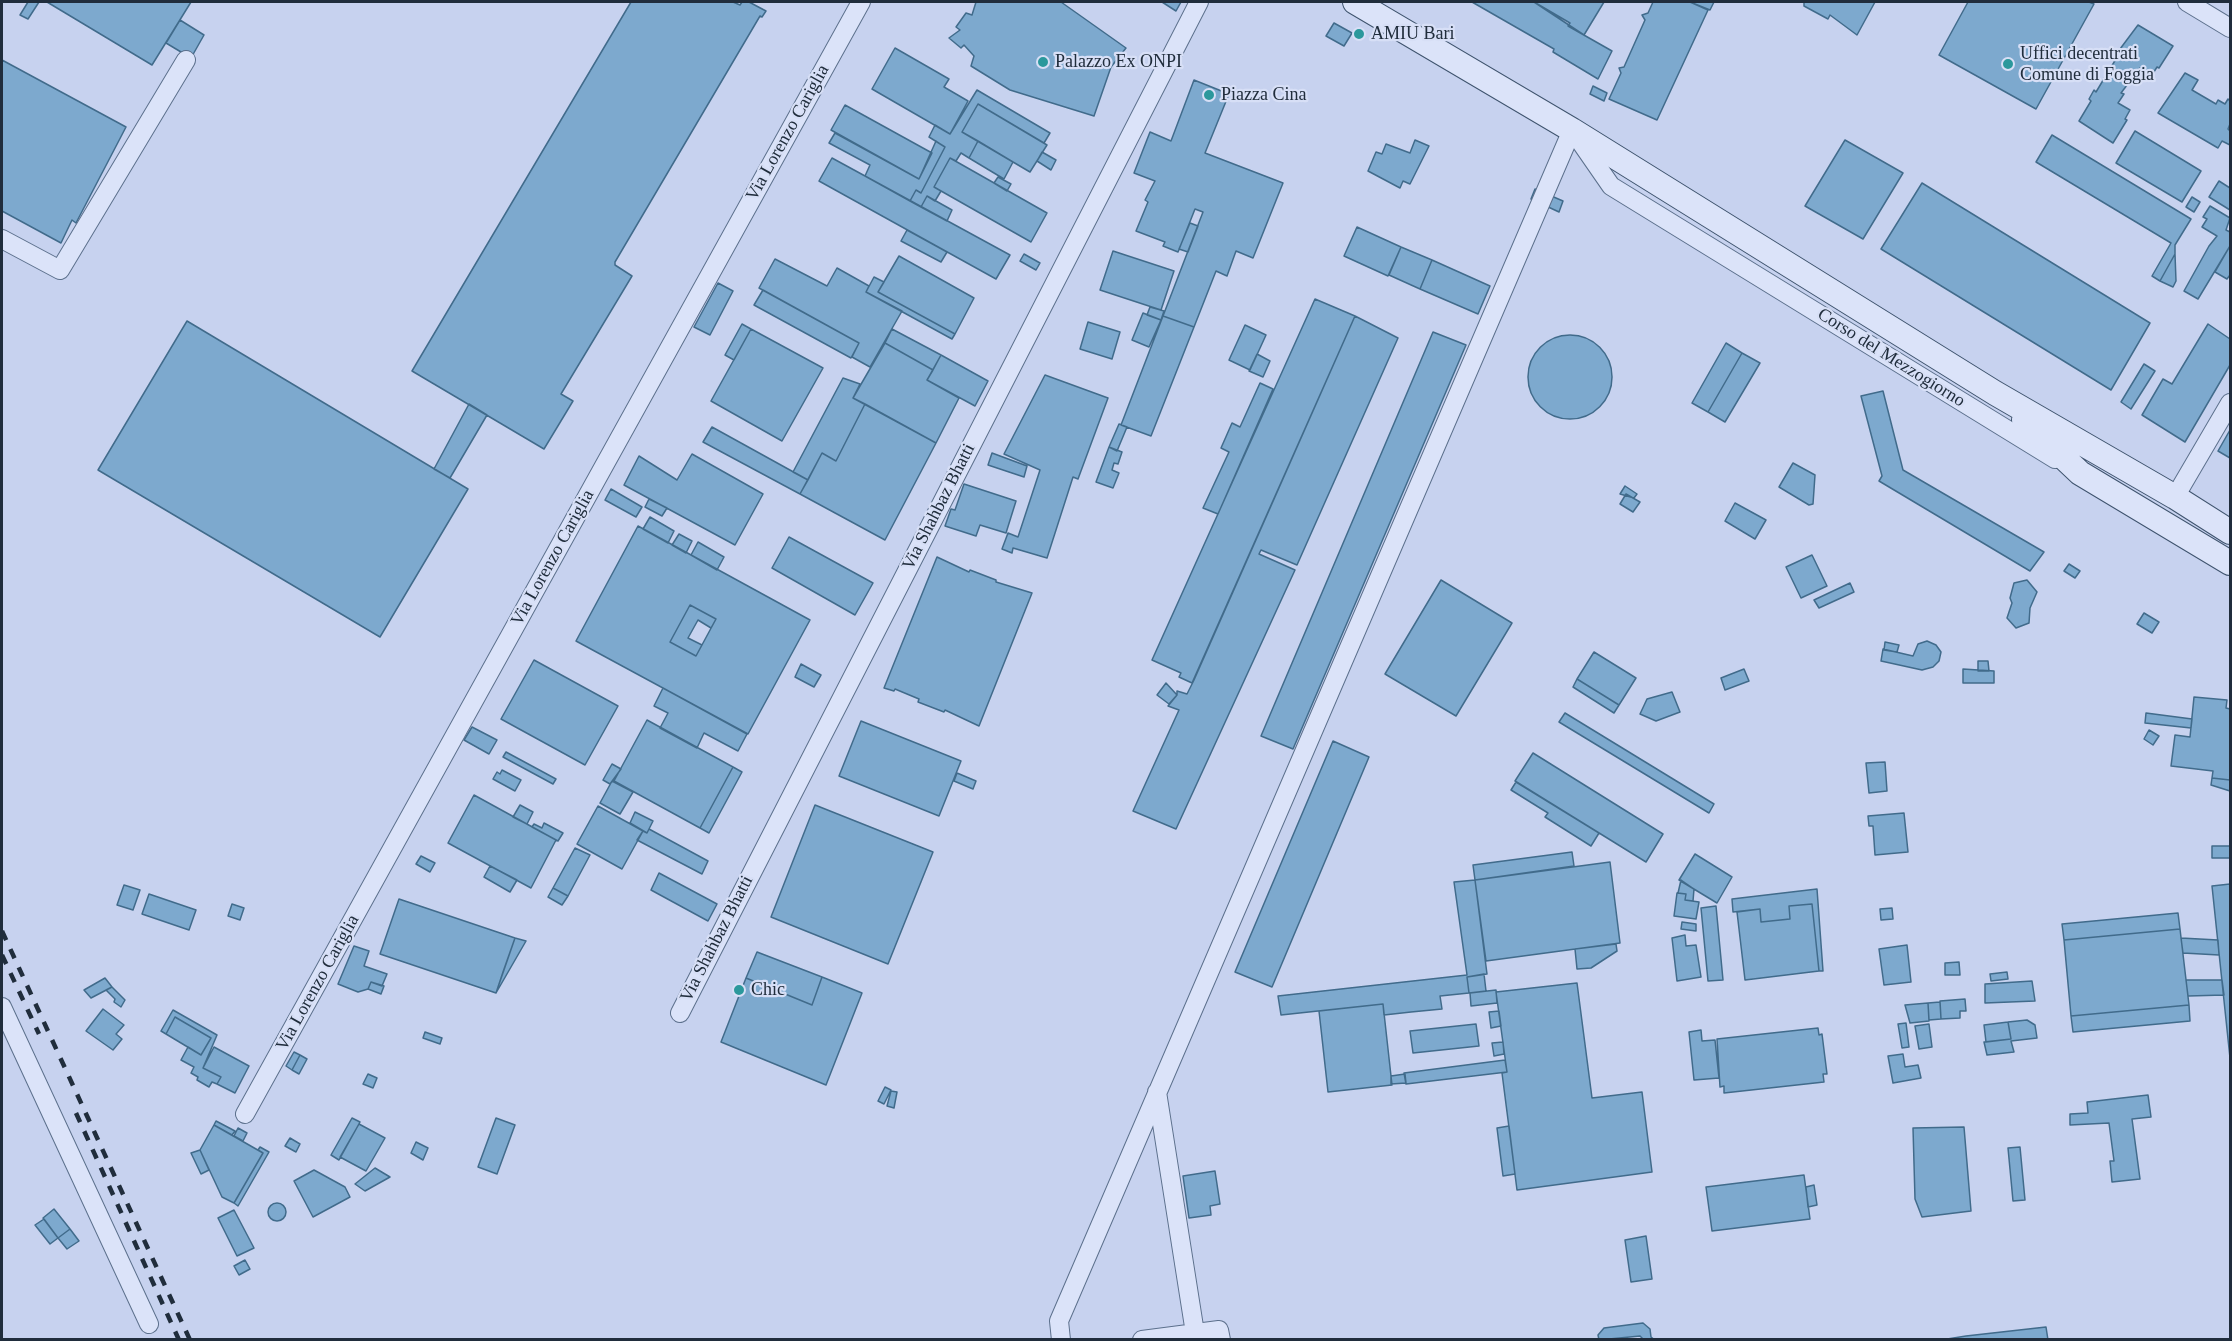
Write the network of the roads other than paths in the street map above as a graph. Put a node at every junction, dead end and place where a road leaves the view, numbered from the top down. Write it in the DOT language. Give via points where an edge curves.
graph roads {
  1 [pos="861,2"];
  2 [pos="1199,2"];
  3 [pos="1355,2"];
  4 [pos="2187,2"];
  5 [pos="2230,28"];
  6 [pos="186,60"];
  7 [pos="1572,130"];
  8 [pos="2,239"];
  9 [pos="1870,345"];
  10 [pos="1995,393"];
  11 [pos="2230,403"];
  12 [pos="2079,473"];
  13 [pos="2175,497"];
  14 [pos="2230,532"];
  15 [pos="2230,563"];
  16 [pos="2,1007"];
  17 [pos="680,1013"];
  18 [pos="1157,1092"];
  19 [pos="245,1114"];
  20 [pos="149,1324"];
  21 [pos="1195,1333"];
  22 [pos="1061,1340"];
  23 [pos="1142,1340"];
  24 [pos="1221,1340"];
  1 -- 19 [label="street, Via Lorenzo Cariglia"];
  2 -- 17 [label="street, Via Shahbaz Bhatti"];
  3 -- 7 [label="main road, Corso del Mezzogiorno"];
  4 -- 5 [label="street"];
  6 -- 8 [label="street" via="60,270"];
  7 -- 9 [label="street, Corso del Mezzogiorno" via="1611,186"];
  7 -- 10 [label="main road, Corso del Mezzogiorno"];
  7 -- 18 [label="street"];
  9 -- 10 [label="street"];
  9 -- 12 [label="street, Corso del Mezzogiorno"];
  10 -- 12 [label="main road"];
  10 -- 13 [label="main road, Corso del Mezzogiorno"];
  11 -- 13 [label="street"];
  12 -- 15 [label="main road, Corso del Mezzogiorno"];
  13 -- 14 [label="main road, Corso del Mezzogiorno"];
  16 -- 20 [label="street"];
  18 -- 21 [label="street"];
  18 -- 22 [label="street" via="1059,1321"];
  21 -- 23 [label="street"];
  21 -- 24 [label="street" via="1219,1330"];
}
